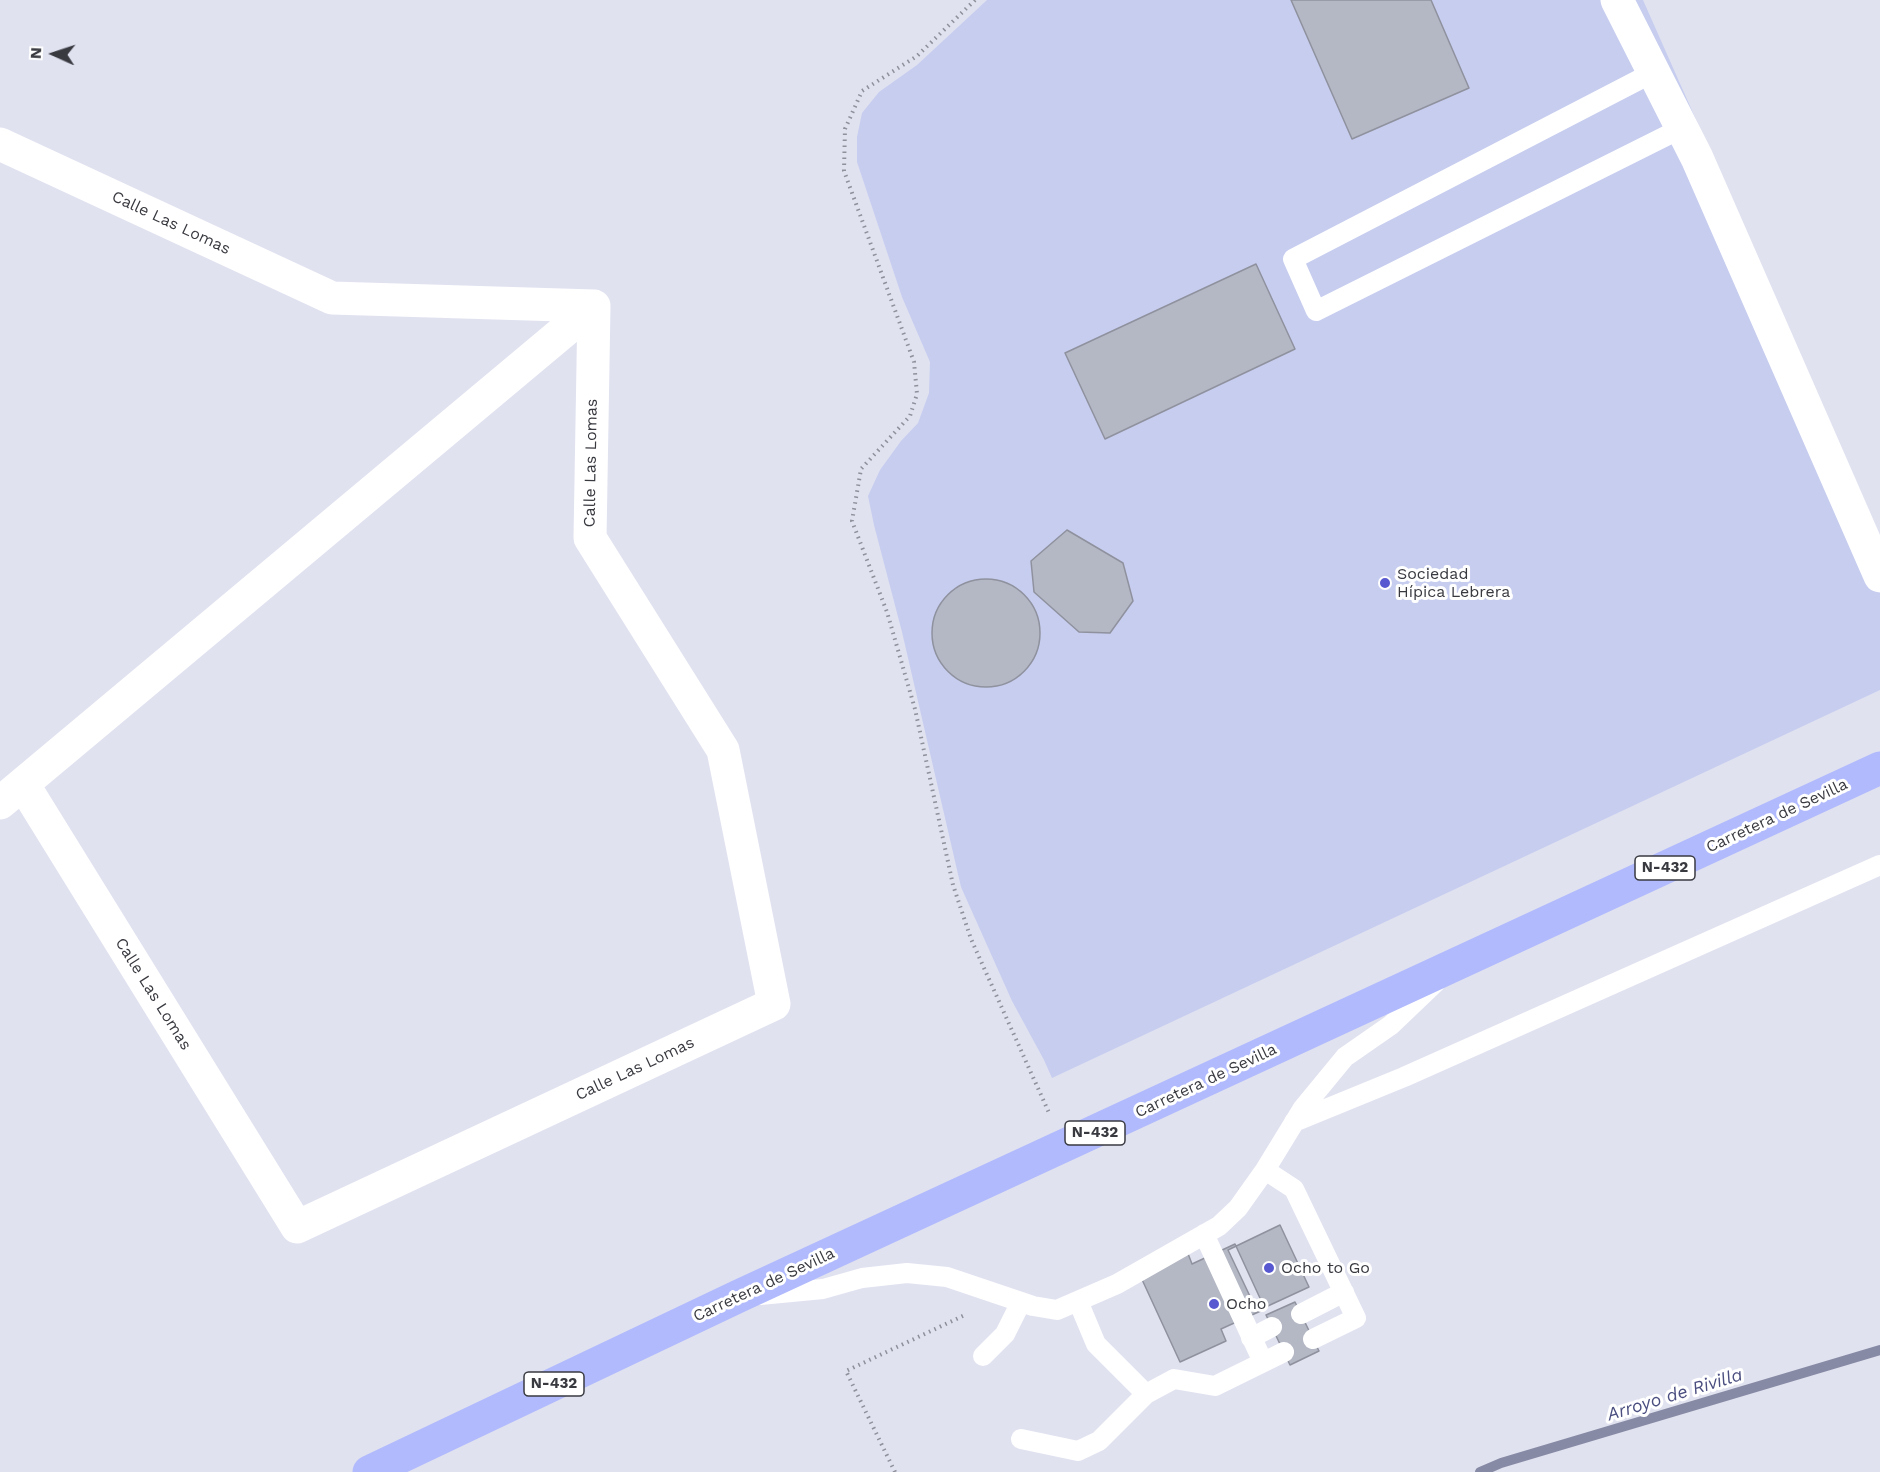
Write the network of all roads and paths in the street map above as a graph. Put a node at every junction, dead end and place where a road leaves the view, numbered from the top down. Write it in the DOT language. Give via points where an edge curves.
graph roads {
  1 [pos="975,0"];
  2 [pos="1617,0"];
  3 [pos="1654,72"];
  4 [pos="1682,128"];
  5 [pos="0,144"];
  6 [pos="594,306"];
  7 [pos="1880,576"];
  8 [pos="1880,768"];
  9 [pos="11,794"];
  10 [pos="1880,865"];
  11 [pos="1451,968"];
  12 [pos="1294,1122"];
  13 [pos="1065,1147"];
  14 [pos="1265,1170"];
  15 [pos="1204,1234"];
  16 [pos="1344,1293"];
  17 [pos="739,1296"];
  18 [pos="1012,1299"];
  19 [pos="1078,1301"];
  20 [pos="1301,1314"];
  21 [pos="1272,1328"];
  22 [pos="1251,1338"];
  23 [pos="1313,1339"];
  24 [pos="1284,1352"];
  25 [pos="983,1356"];
  26 [pos="1263,1362"];
  27 [pos="1146,1394"];
  28 [pos="1021,1439"];
  29 [pos="369,1472"];
  30 [pos="895,1472"];
  1 -- 13 [label="path" via="917,56 862,91 845,129 844,171 914,362 917,394 910,416 861,469 852,521 890,623 915,709 953,885 971,939"];
  2 -- 3 [label="street"];
  3 -- 4 [label="street"];
  3 -- 4 [label="lane" via="1293,259 1316,311"];
  4 -- 7 [label="street"];
  5 -- 6 [label="street, Calle Las Lomas" via="332,298"];
  6 -- 9 [label="street, Calle Las Lomas"];
  6 -- 9 [label="street, Calle Las Lomas" via="590,538 723,750 774,1004 297,1227"];
  8 -- 11 [label="highway, Carretera de Sevilla / N-432"];
  10 -- 12 [label="lane"];
  11 -- 12 [label="lane" via="1391,1025 1345,1057"];
  11 -- 13 [label="highway, Carretera de Sevilla / N-432"];
  12 -- 14 [label="lane"];
  13 -- 17 [label="highway, Carretera de Sevilla / N-432"];
  14 -- 15 [label="lane" via="1238,1208"];
  14 -- 16 [label="lane" via="1294,1189"];
  15 -- 19 [label="lane" via="1117,1284"];
  15 -- 22 [label="lane"];
  16 -- 20 [label="lane"];
  16 -- 23 [label="lane" via="1356,1318"];
  17 -- 18 [label="lane" via="823,1289 862,1278 907,1273 947,1277"];
  17 -- 29 [label="highway, Carretera de Sevilla / N-432"];
  18 -- 19 [label="lane" via="1058,1310"];
  18 -- 25 [label="lane" via="1005,1334"];
  18 -- 30 [label="path" via="846,1371"];
  19 -- 27 [label="lane" via="1096,1344"];
  21 -- 22 [label="lane"];
  22 -- 26 [label="lane"];
  24 -- 26 [label="lane"];
  26 -- 27 [label="lane" via="1215,1386 1174,1379"];
  27 -- 28 [label="lane" via="1099,1441 1078,1451"];
}
